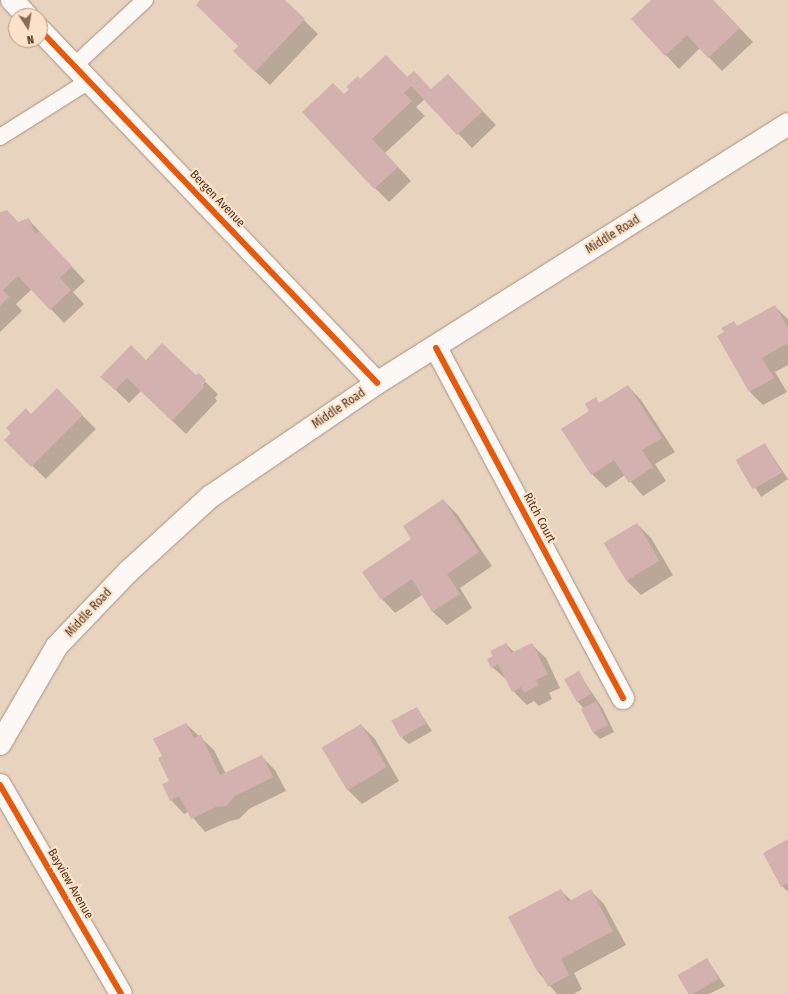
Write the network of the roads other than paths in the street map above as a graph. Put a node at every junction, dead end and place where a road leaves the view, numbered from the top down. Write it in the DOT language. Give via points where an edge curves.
graph roads {
  1 [pos="12,0"];
  2 [pos="145,0"];
  3 [pos="20,8"];
  4 [pos="48,38"];
  5 [pos="82,73"];
  6 [pos="788,124"];
  7 [pos="0,137"];
  8 [pos="436,348"];
  9 [pos="377,383"];
  10 [pos="623,698"];
  11 [pos="0,744"];
  12 [pos="0,785"];
  13 [pos="121,994"];
  1 -- 3 [label="street"];
  2 -- 5 [label="lane"];
  4 -- 5 [label="street, Bergen Avenue"];
  5 -- 7 [label="lane"];
  5 -- 9 [label="street, Bergen Avenue"];
  6 -- 8 [label="street, Middle Road"];
  8 -- 9 [label="street, Middle Road"];
  8 -- 10 [label="street, Ritch Court"];
  9 -- 11 [label="street, Middle Road" via="210,497 128,571 58,646"];
  12 -- 13 [label="street, Bayview Avenue"];
}
